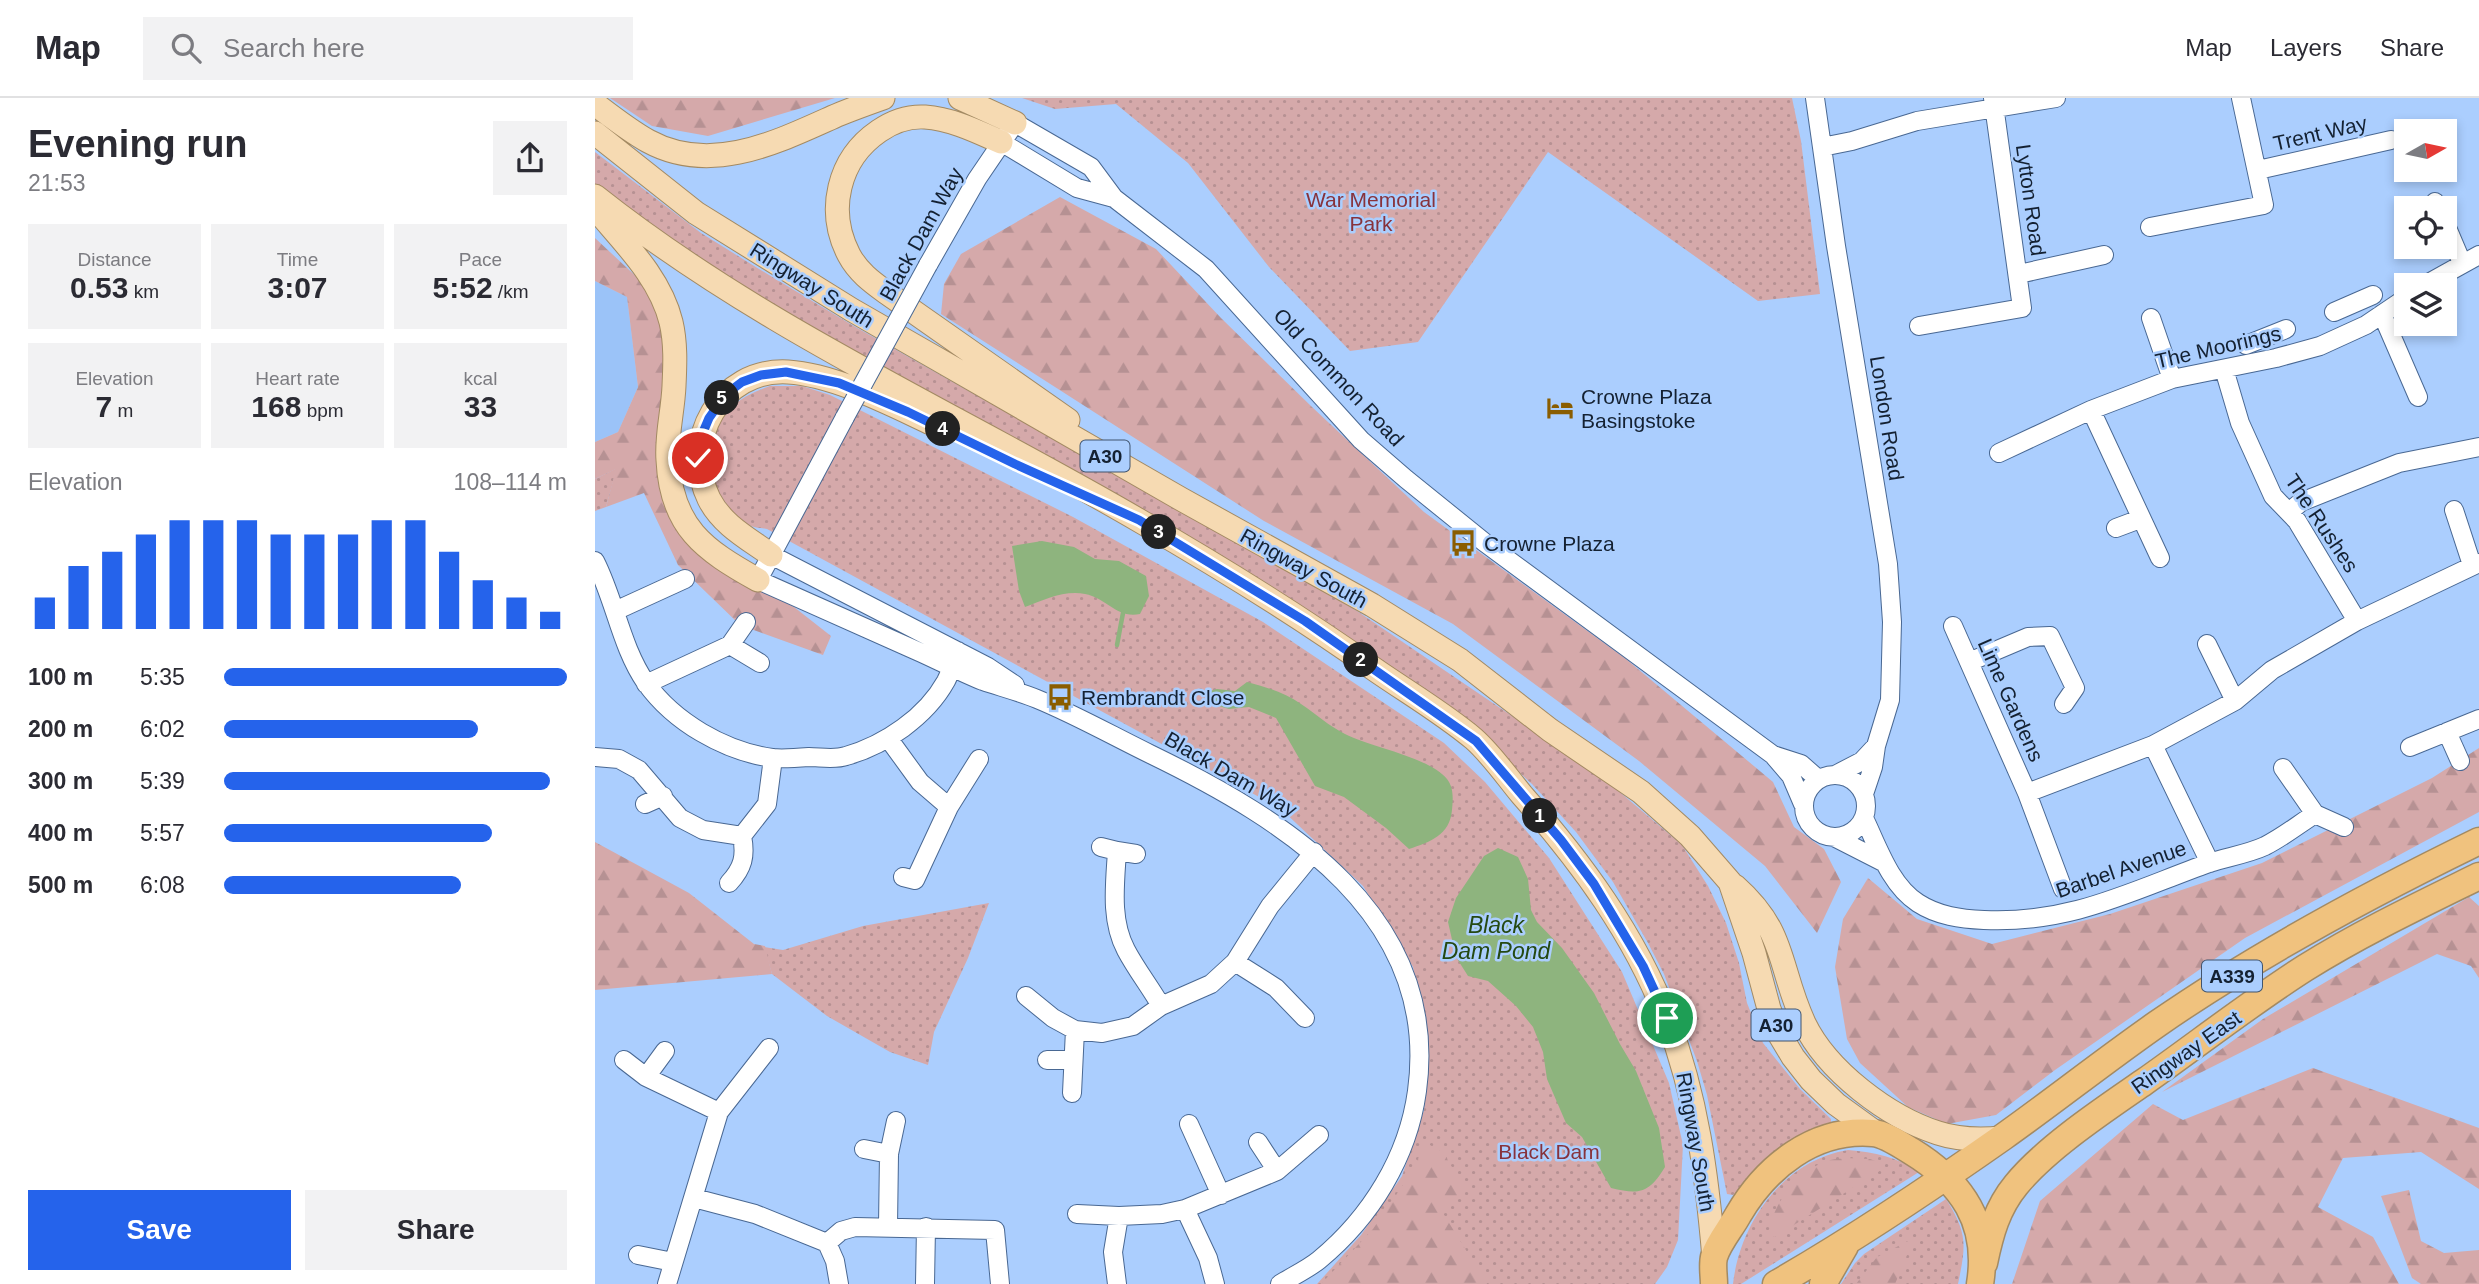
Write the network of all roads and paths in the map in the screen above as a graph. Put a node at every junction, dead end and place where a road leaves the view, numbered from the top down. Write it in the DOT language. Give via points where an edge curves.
graph roads {
  1 [pos="883,98"];
  2 [pos="960,98"];
  3 [pos="1815,98"];
  4 [pos="2056,98"];
  5 [pos="2241,98"];
  6 [pos="1995,103"];
  7 [pos="595,104"];
  8 [pos="1015,123"];
  9 [pos="595,133"];
  10 [pos="2391,140"];
  11 [pos="1002,142"];
  12 [pos="1822,147"];
  13 [pos="2258,170"];
  14 [pos="595,196"];
  15 [pos="1114,198"];
  16 [pos="595,208"];
  17 [pos="2150,227"];
  18 [pos="2457,251"];
  19 [pos="2104,255"];
  20 [pos="2479,255"];
  21 [pos="2462,263"];
  22 [pos="2445,273"];
  23 [pos="2019,274"];
  24 [pos="2373,295"];
  25 [pos="2351,304"];
  26 [pos="2394,306"];
  27 [pos="2334,312"];
  28 [pos="2382,313"];
  29 [pos="2151,318"];
  30 [pos="2366,325"];
  31 [pos="1919,326"];
  32 [pos="2286,329"];
  33 [pos="2267,337"];
  34 [pos="2246,345"];
  35 [pos="2277,358"];
  36 [pos="2224,369"];
  37 [pos="2172,379"];
  38 [pos="2418,397"];
  39 [pos="2091,410"];
  40 [pos="2479,447"];
  41 [pos="1999,453"];
  42 [pos="1181,499"];
  43 [pos="2454,510"];
  44 [pos="2288,512"];
  45 [pos="2140,519"];
  46 [pos="1139,520"];
  47 [pos="2116,528"];
  48 [pos="771,555"];
  49 [pos="2160,558"];
  50 [pos="600,562"];
  51 [pos="2475,564"];
  52 [pos="685,579"];
  53 [pos="758,580"];
  54 [pos="615,611"];
  55 [pos="2357,621"];
  56 [pos="746,622"];
  57 [pos="1953,626"];
  58 [pos="2207,644"];
  59 [pos="730,645"];
  60 [pos="955,659"];
  61 [pos="1969,662"];
  62 [pos="760,663"];
  63 [pos="646,684"];
  64 [pos="2235,701"];
  65 [pos="2064,704"];
  66 [pos="2479,719"];
  67 [pos="2447,732"];
  68 [pos="888,738"];
  69 [pos="2153,745"];
  70 [pos="1876,746"];
  71 [pos="2410,747"];
  72 [pos="1773,755"];
  73 [pos="595,757"];
  74 [pos="773,758"];
  75 [pos="979,759"];
  76 [pos="2460,761"];
  77 [pos="2283,768"];
  78 [pos="1837,775"];
  79 [pos="1818,779"];
  80 [pos="2027,793"];
  81 [pos="1864,794"];
  82 [pos="663,796"];
  83 [pos="645,804"];
  84 [pos="1803,804"];
  85 [pos="949,807"];
  86 [pos="2315,814"];
  87 [pos="1864,818"];
  88 [pos="2344,827"];
  89 [pos="742,836"];
  90 [pos="1836,838"];
  91 [pos="2479,841"];
  92 [pos="1314,852"];
  93 [pos="1136,854"];
  94 [pos="1885,863"];
  95 [pos="2210,863"];
  96 [pos="2479,876"];
  97 [pos="903,877"];
  98 [pos="1730,882"];
  99 [pos="729,883"];
  100 [pos="2063,889"];
  101 [pos="1235,962"];
  102 [pos="1026,996"];
  103 [pos="1161,1006"];
  104 [pos="1305,1018"];
  105 [pos="1075,1030"];
  106 [pos="665,1051"];
  107 [pos="770,1055"];
  108 [pos="624,1060"];
  109 [pos="1047,1060"];
  110 [pos="1073,1060"];
  111 [pos="646,1077"];
  112 [pos="1072,1093"];
  113 [pos="719,1112"];
  114 [pos="896,1121"];
  115 [pos="1189,1124"];
  116 [pos="1876,1133"];
  117 [pos="1319,1135"];
  118 [pos="2002,1138"];
  119 [pos="1258,1143"];
  120 [pos="864,1149"];
  121 [pos="889,1154"];
  122 [pos="1277,1171"];
  123 [pos="1946,1176"];
  124 [pos="1221,1195"];
  125 [pos="694,1198"];
  126 [pos="1185,1209"];
  127 [pos="1077,1214"];
  128 [pos="1119,1216"];
  129 [pos="888,1226"];
  130 [pos="926,1227"];
  131 [pos="1848,1241"];
  132 [pos="827,1243"];
  133 [pos="638,1255"];
  134 [pos="673,1262"];
  135 [pos="1714,1271"];
  136 [pos="1982,1273"];
  137 [pos="667,1284"];
  138 [pos="839,1284"];
  139 [pos="925,1284"];
  140 [pos="1000,1284"];
  141 [pos="1117,1284"];
  142 [pos="1215,1284"];
  143 [pos="1280,1284"];
  144 [pos="1693,1284"];
  145 [pos="1776,1284"];
  146 [pos="1823,1284"];
  1 -- 7 [label="main road" via="751,151 697,156 649,142"];
  2 -- 8 [label="main road"];
  3 -- 12 [label="street, London Road"];
  4 -- 6 [label="street"];
  5 -- 13 [label="street"];
  6 -- 12 [label="street"];
  6 -- 23 [label="street, Lytton Road"];
  8 -- 11 [label="street, Black Dam Way"];
  8 -- 15 [label="street, Old Common Road" via="1091,167"];
  9 -- 42 [label="main road, Ringway South / A30" via="696,213 755,250 955,371"];
  10 -- 13 [label="street, Trent Way"];
  11 -- 15 [label="street, Old Common Road" via="1077,188"];
  11 -- 42 [label="main road" via="956,122 923,117 887,126 865,141 842,177 837,205 839,231 848,254 858,271 887,293"];
  11 -- 48 [label="street, Black Dam Way, bridge" via="928,265"];
  12 -- 70 [label="street, London Road" via="1888,564 1892,682"];
  13 -- 17 [label="street" via="2265,205"];
  14 -- 46 [label="main road, Ringway South / A30" via="718,285"];
  15 -- 72 [label="street, Old Common Road" via="1206,269 1361,440 1406,479"];
  16 -- 53 [label="main road" via="646,270 672,323 675,362 668,460 683,520 725,562"];
  18 -- 21 [label="street"];
  19 -- 23 [label="street"];
  20 -- 21 [label="street"];
  21 -- 22 [label="street"];
  23 -- 31 [label="street, Lytton Road" via="2022,308"];
  24 -- 25 [label="street"];
  25 -- 27 [label="street"];
  25 -- 30 [label="street"];
  26 -- 28 [label="street, The Moorings"];
  28 -- 30 [label="street, The Moorings"];
  28 -- 38 [label="street"];
  29 -- 37 [label="street"];
  30 -- 35 [label="street, The Moorings"];
  32 -- 33 [label="street"];
  33 -- 34 [label="street"];
  33 -- 35 [label="street"];
  35 -- 36 [label="street, The Moorings"];
  36 -- 37 [label="street, The Moorings"];
  36 -- 44 [label="street, The Rushes" via="2240,423 2273,496"];
  37 -- 39 [label="street, The Moorings"];
  39 -- 41 [label="street, The Moorings"];
  39 -- 45 [label="street"];
  40 -- 44 [label="street" via="2399,463 2301,502"];
  42 -- 98 [label="main road, Ringway South / A30" via="1372,605 1460,660 1550,730 1641,792 1690,836"];
  43 -- 51 [label="street"];
  44 -- 55 [label="street, The Rushes"];
  45 -- 47 [label="street"];
  45 -- 49 [label="street"];
  46 -- 48 [label="main road" via="839,383 786,372 752,378 726,394 709,418 698,458 709,500 725,522"];
  46 -- 135 [label="main road, Ringway South / A30" via="1305,621 1476,741 1561,840 1609,907 1667,1018 1696,1116"];
  48 -- 53 [label="street, Black Dam Way"];
  48 -- 60 [label="street, Black Dam Way" via="888,617"];
  50 -- 54 [label="street"];
  51 -- 55 [label="street"];
  52 -- 54 [label="street"];
  53 -- 60 [label="street, Black Dam Way"];
  54 -- 63 [label="street"];
  55 -- 64 [label="street" via="2272,670"];
  56 -- 59 [label="street"];
  57 -- 61 [label="street, Lime Gardens"];
  58 -- 64 [label="street"];
  59 -- 62 [label="street"];
  59 -- 63 [label="street"];
  60 -- 68 [label="street" via="933,699"];
  60 -- 92 [label="street, Black Dam Way" via="981,680 1035,698 1176,766 1254,809"];
  61 -- 65 [label="street" via="2028,637 2050,636 2075,688"];
  61 -- 80 [label="street, Lime Gardens"];
  63 -- 74 [label="street" via="680,719 718,741"];
  64 -- 69 [label="street"];
  66 -- 67 [label="street"];
  67 -- 71 [label="street"];
  67 -- 76 [label="street"];
  68 -- 74 [label="street" via="844,757"];
  68 -- 85 [label="street" via="920,782"];
  69 -- 80 [label="street, Lime Gardens"];
  69 -- 95 [label="street, Barbel Avenue"];
  70 -- 78 [label="street" via="1862,761"];
  70 -- 81 [label="street, London Road"];
  72 -- 79 [label="street, Old Common Road" via="1801,764"];
  72 -- 84 [label="street, Old Common Road" via="1791,776"];
  73 -- 82 [label="street" via="619,759 639,770"];
  74 -- 89 [label="street" via="767,804"];
  75 -- 85 [label="street"];
  77 -- 86 [label="street"];
  78 -- 79 [label="street"];
  78 -- 81 [label="street" via="1850,778"];
  79 -- 84 [label="street" via="1807,790"];
  80 -- 100 [label="street, Lime Gardens"];
  81 -- 87 [label="street"];
  82 -- 83 [label="street"];
  82 -- 89 [label="street" via="680,818 703,830"];
  84 -- 90 [label="street" via="1809,825 1817,833"];
  85 -- 97 [label="street" via="915,880"];
  86 -- 88 [label="street"];
  86 -- 95 [label="street" via="2265,846"];
  87 -- 90 [label="street" via="1850,834"];
  87 -- 94 [label="street, Barbel Avenue"];
  89 -- 99 [label="street" via="745,854 740,871"];
  90 -- 94 [label="street, Barbel Avenue"];
  91 -- 118 [label="highway, Ringway East / A339" via="2346,909 2216,986"];
  92 -- 101 [label="street" via="1270,906"];
  92 -- 143 [label="street, Black Dam Way" via="1355,892 1383,931 1403,971 1416,1021 1419,1076 1405,1146 1373,1202 1318,1260"];
  93 -- 103 [label="street" via="1109,849 1118,927 1125,949"];
  94 -- 95 [label="street, Barbel Avenue" via="1917,902 1934,911 1958,919 2003,921 2083,911"];
  96 -- 136 [label="highway, Ringway East / A339" via="2305,968 2052,1151 2025,1174 2006,1199 1993,1226"];
  98 -- 116 [label="main road, Ringway South / A30" via="1769,1009 1785,1045 1823,1092"];
  98 -- 118 [label="main road" via="1770,927 1806,1026 1842,1073 1882,1104 1927,1129 1975,1139"];
  101 -- 103 [label="street" via="1211,984"];
  101 -- 104 [label="street" via="1284,990"];
  102 -- 105 [label="street"];
  103 -- 105 [label="street" via="1122,1030"];
  105 -- 110 [label="street"];
  106 -- 111 [label="street"];
  107 -- 113 [label="street"];
  108 -- 111 [label="street"];
  109 -- 110 [label="street"];
  110 -- 112 [label="street"];
  111 -- 113 [label="street"];
  113 -- 125 [label="street"];
  114 -- 121 [label="street"];
  115 -- 124 [label="street" via="1197,1164"];
  116 -- 123 [label="highway"];
  116 -- 135 [label="highway" via="1828,1138 1776,1167 1753,1192"];
  117 -- 122 [label="street"];
  118 -- 123 [label="highway, Ringway East / A339"];
  119 -- 122 [label="street"];
  120 -- 121 [label="street"];
  121 -- 129 [label="street"];
  122 -- 124 [label="street"];
  123 -- 131 [label="highway, Ringway East"];
  123 -- 136 [label="highway" via="1977,1224"];
  124 -- 126 [label="street"];
  125 -- 132 [label="street" via="755,1214"];
  125 -- 134 [label="street"];
  126 -- 128 [label="street"];
  126 -- 142 [label="street"];
  127 -- 128 [label="street"];
  128 -- 141 [label="street" via="1113,1252"];
  129 -- 130 [label="street"];
  129 -- 132 [label="street" via="855,1227"];
  130 -- 139 [label="street"];
  130 -- 140 [label="street" via="995,1230"];
  131 -- 145 [label="highway, Ringway East"];
  131 -- 146 [label="highway"];
  132 -- 138 [label="street"];
  133 -- 134 [label="street"];
  134 -- 137 [label="street"];
  135 -- 144 [label="highway"];
}
